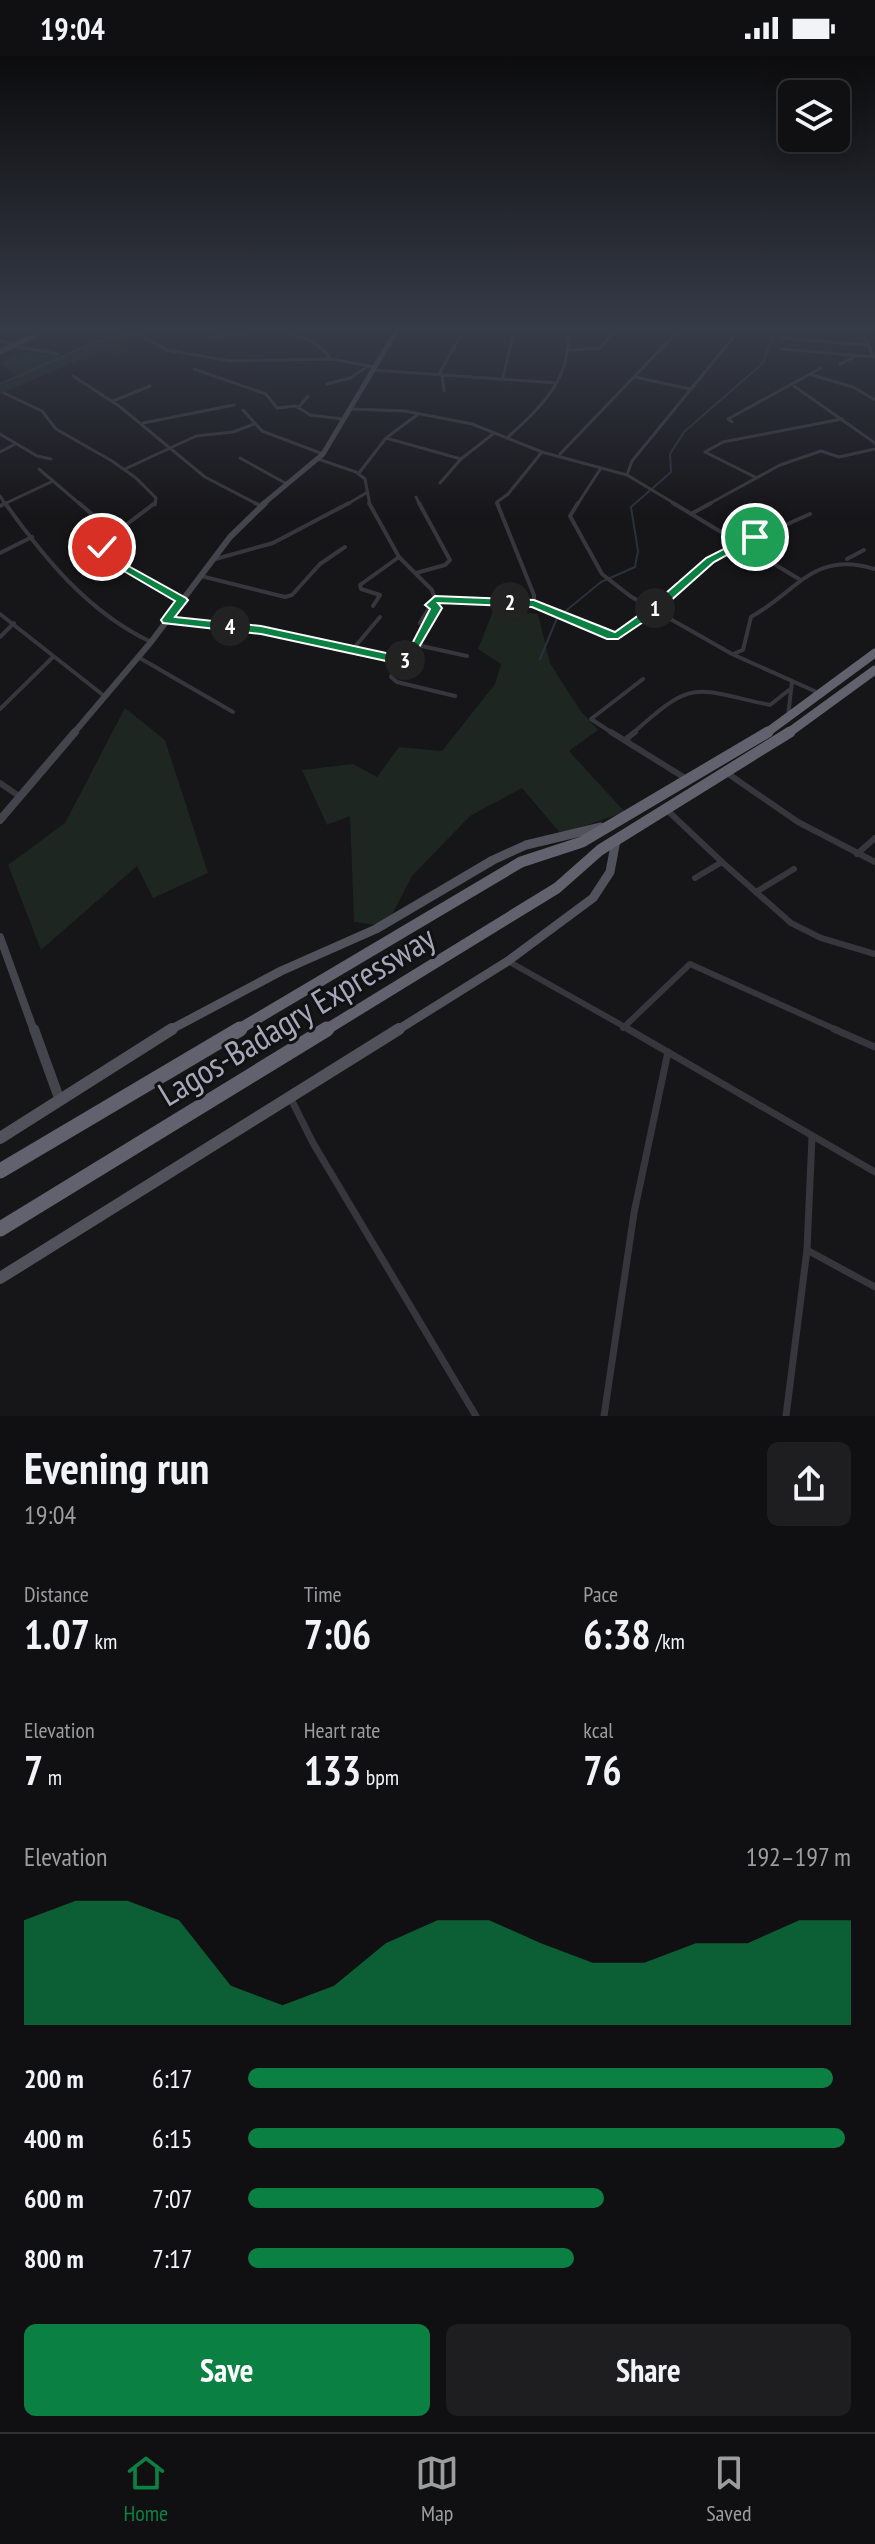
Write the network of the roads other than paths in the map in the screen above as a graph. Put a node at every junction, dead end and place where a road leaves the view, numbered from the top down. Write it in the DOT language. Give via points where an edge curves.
graph roads {
  1 [pos="94,391"];
  2 [pos="137,391"];
  3 [pos="259,391"];
  4 [pos="360,391"];
  5 [pos="552,391"];
  6 [pos="620,391"];
  7 [pos="688,391"];
  8 [pos="781,391"];
  9 [pos="803,391"];
  10 [pos="4,393"];
  11 [pos="308,396"];
  12 [pos="113,402"];
  13 [pos="234,405"];
  14 [pos="298,408"];
  15 [pos="351,409"];
  16 [pos="243,410"];
  17 [pos="418,414"];
  18 [pos="343,419"];
  19 [pos="842,419"];
  20 [pos="732,422"];
  21 [pos="142,423"];
  22 [pos="254,424"];
  23 [pos="494,433"];
  24 [pos="0,434"];
  25 [pos="386,438"];
  26 [pos="507,438"];
  27 [pos="15,444"];
  28 [pos="875,446"];
  29 [pos="167,447"];
  30 [pos="0,452"];
  31 [pos="542,452"];
  32 [pos="560,455"];
  33 [pos="320,457"];
  34 [pos="240,458"];
  35 [pos="51,459"];
  36 [pos="461,459"];
  37 [pos="601,468"];
  38 [pos="39,469"];
  39 [pos="124,470"];
  40 [pos="359,473"];
  41 [pos="627,475"];
  42 [pos="755,477"];
  43 [pos="53,481"];
  44 [pos="440,483"];
  45 [pos="287,484"];
  46 [pos="366,493"];
  47 [pos="0,496"];
  48 [pos="416,497"];
  49 [pos="2,504"];
  50 [pos="261,506"];
  51 [pos="690,514"];
  52 [pos="810,514"];
  53 [pos="118,531"];
  54 [pos="32,537"];
  55 [pos="739,543"];
  56 [pos="345,547"];
  57 [pos="864,550"];
  58 [pos="0,553"];
  59 [pos="399,557"];
  60 [pos="212,560"];
  61 [pos="844,561"];
  62 [pos="875,569"];
  63 [pos="416,573"];
  64 [pos="201,576"];
  65 [pos="799,579"];
  66 [pos="435,599"];
  67 [pos="182,600"];
  68 [pos="534,603"];
  69 [pos="430,605"];
  70 [pos="373,606"];
  71 [pos="654,610"];
  72 [pos="0,614"];
  73 [pos="380,617"];
  74 [pos="167,620"];
  75 [pos="14,623"];
  76 [pos="420,623"];
  77 [pos="0,637"];
  78 [pos="151,642"];
  79 [pos="417,645"];
  80 [pos="353,649"];
  81 [pos="875,653"];
  82 [pos="732,654"];
  83 [pos="467,656"];
  84 [pos="53,657"];
  85 [pos="138,657"];
  86 [pos="400,660"];
  87 [pos="873,674"];
  88 [pos="643,679"];
  89 [pos="792,682"];
  90 [pos="789,690"];
  91 [pos="821,694"];
  92 [pos="103,695"];
  93 [pos="455,696"];
  94 [pos="0,709"];
  95 [pos="233,712"];
  96 [pos="788,719"];
  97 [pos="625,740"];
  98 [pos="727,773"];
  99 [pos="689,781"];
  100 [pos="0,783"];
  101 [pos="19,796"];
  102 [pos="668,811"];
  103 [pos="0,820"];
  104 [pos="617,824"];
  105 [pos="875,838"];
  106 [pos="616,840"];
  107 [pos="857,854"];
  108 [pos="722,862"];
  109 [pos="875,862"];
  110 [pos="794,869"];
  111 [pos="695,878"];
  112 [pos="756,892"];
  113 [pos="0,937"];
  114 [pos="875,954"];
  115 [pos="508,961"];
  116 [pos="623,1028"];
  117 [pos="875,1047"];
  118 [pos="668,1052"];
  119 [pos="59,1098"];
  120 [pos="290,1098"];
  121 [pos="812,1136"];
  122 [pos="0,1138"];
  123 [pos="0,1171"];
  124 [pos="875,1172"];
  125 [pos="0,1229"];
  126 [pos="807,1250"];
  127 [pos="0,1278"];
  128 [pos="875,1287"];
  129 [pos="476,1416"];
  130 [pos="604,1416"];
  131 [pos="786,1416"];
  1 -- 12 [label="street"];
  2 -- 12 [label="street"];
  3 -- 14 [label="street" via="275,408"];
  4 -- 15 [label="street"];
  5 -- 26 [label="street"];
  6 -- 32 [label="street"];
  7 -- 41 [label="street" via="628,466"];
  8 -- 20 [label="street" via="728,419"];
  9 -- 19 [label="street"];
  10 -- 39 [label="street" via="42,411 56,429"];
  11 -- 14 [label="street"];
  12 -- 21 [label="street"];
  13 -- 21 [label="street"];
  14 -- 18 [label="street"];
  15 -- 17 [label="street"];
  15 -- 18 [label="street"];
  16 -- 22 [label="street"];
  17 -- 23 [label="street"];
  17 -- 25 [label="street"];
  18 -- 33 [label="street"];
  19 -- 28 [label="street"];
  19 -- 42 [label="street" via="723,442 705,452"];
  21 -- 29 [label="street"];
  22 -- 29 [label="street"];
  22 -- 33 [label="street"];
  23 -- 26 [label="street"];
  23 -- 36 [label="street"];
  24 -- 27 [label="street"];
  25 -- 36 [label="street"];
  25 -- 40 [label="street"];
  26 -- 31 [label="street"];
  27 -- 30 [label="street"];
  27 -- 35 [label="street"];
  28 -- 42 [label="street" via="839,457 821,451"];
  29 -- 39 [label="street"];
  29 -- 50 [label="street" via="205,477"];
  31 -- 32 [label="street"];
  31 -- 68 [label="street" via="497,502"];
  32 -- 37 [label="street"];
  33 -- 40 [label="street"];
  33 -- 45 [label="street"];
  34 -- 45 [label="street"];
  36 -- 44 [label="street"];
  37 -- 41 [label="street"];
  37 -- 71 [label="street" via="570,516 606,578"];
  38 -- 43 [label="street"];
  39 -- 53 [label="street" via="157,500"];
  40 -- 46 [label="street"];
  41 -- 51 [label="street"];
  42 -- 51 [label="street"];
  43 -- 49 [label="street"];
  43 -- 53 [label="street"];
  45 -- 50 [label="street"];
  46 -- 59 [label="street"];
  46 -- 60 [label="street" via="272,545"];
  47 -- 49 [label="street"];
  48 -- 63 [label="street" via="450,560"];
  49 -- 54 [label="street"];
  50 -- 60 [label="street"];
  51 -- 55 [label="street"];
  52 -- 55 [label="street"];
  53 -- 67 [label="street" via="99,553"];
  54 -- 58 [label="street"];
  54 -- 78 [label="street" via="84,601"];
  55 -- 65 [label="street"];
  55 -- 71 [label="street" via="710,560"];
  56 -- 64 [label="street" via="285,597"];
  57 -- 61 [label="street"];
  59 -- 63 [label="street"];
  59 -- 70 [label="street" via="360,585 380,595"];
  60 -- 64 [label="street"];
  61 -- 62 [label="street"];
  61 -- 65 [label="street"];
  63 -- 66 [label="street"];
  64 -- 67 [label="street"];
  65 -- 82 [label="street" via="751,617 743,650"];
  66 -- 68 [label="street"];
  66 -- 69 [label="street"];
  67 -- 74 [label="street"];
  68 -- 71 [label="street" via="614,636"];
  69 -- 76 [label="street"];
  69 -- 79 [label="street" via="437,608"];
  71 -- 82 [label="street"];
  72 -- 75 [label="street"];
  73 -- 80 [label="street"];
  74 -- 78 [label="street"];
  74 -- 80 [label="street" via="261,630"];
  75 -- 77 [label="street"];
  75 -- 84 [label="street"];
  78 -- 85 [label="street"];
  79 -- 83 [label="street"];
  79 -- 86 [label="street"];
  80 -- 86 [label="street"];
  81 -- 91 [label="highway, Lagos-Badagry Expressway"];
  82 -- 89 [label="street"];
  84 -- 92 [label="street"];
  84 -- 94 [label="street"];
  85 -- 92 [label="street"];
  85 -- 95 [label="street"];
  86 -- 93 [label="street" via="392,680"];
  87 -- 98 [label="highway, Lagos-Badagry Expressway"];
  88 -- 97 [label="street" via="591,719"];
  89 -- 90 [label="street"];
  89 -- 91 [label="street"];
  90 -- 96 [label="street"];
  90 -- 97 [label="street" via="770,705 692,691"];
  91 -- 96 [label="highway, Lagos-Badagry Expressway"];
  92 -- 101 [label="street"];
  96 -- 99 [label="highway, Lagos-Badagry Expressway"];
  97 -- 99 [label="street"];
  98 -- 102 [label="highway, Lagos-Badagry Expressway"];
  98 -- 107 [label="street"];
  99 -- 104 [label="highway, Lagos-Badagry Expressway"];
  100 -- 101 [label="street"];
  101 -- 103 [label="street"];
  102 -- 106 [label="highway, Lagos-Badagry Expressway"];
  102 -- 108 [label="street"];
  104 -- 119 [label="main road, Lagos-Badagry Expressway" via="545,839 493,860 376,929 281,971 164,1033"];
  104 -- 123 [label="highway, Lagos-Badagry Expressway" via="521,862"];
  105 -- 107 [label="street"];
  106 -- 115 [label="main road" via="610,872 593,898"];
  106 -- 125 [label="highway, Lagos-Badagry Expressway" via="557,888"];
  107 -- 109 [label="street"];
  108 -- 111 [label="street"];
  108 -- 112 [label="street"];
  110 -- 112 [label="street"];
  112 -- 114 [label="street" via="791,923"];
  113 -- 119 [label="street"];
  115 -- 116 [label="street"];
  115 -- 120 [label="main road"];
  116 -- 117 [label="street" via="690,964"];
  116 -- 118 [label="street"];
  118 -- 121 [label="street"];
  118 -- 130 [label="street" via="634,1213"];
  119 -- 122 [label="main road, Lagos-Badagry Expressway"];
  120 -- 127 [label="main road"];
  120 -- 129 [label="street"];
  121 -- 124 [label="street"];
  121 -- 126 [label="street"];
  126 -- 128 [label="street"];
  126 -- 131 [label="street"];
}
